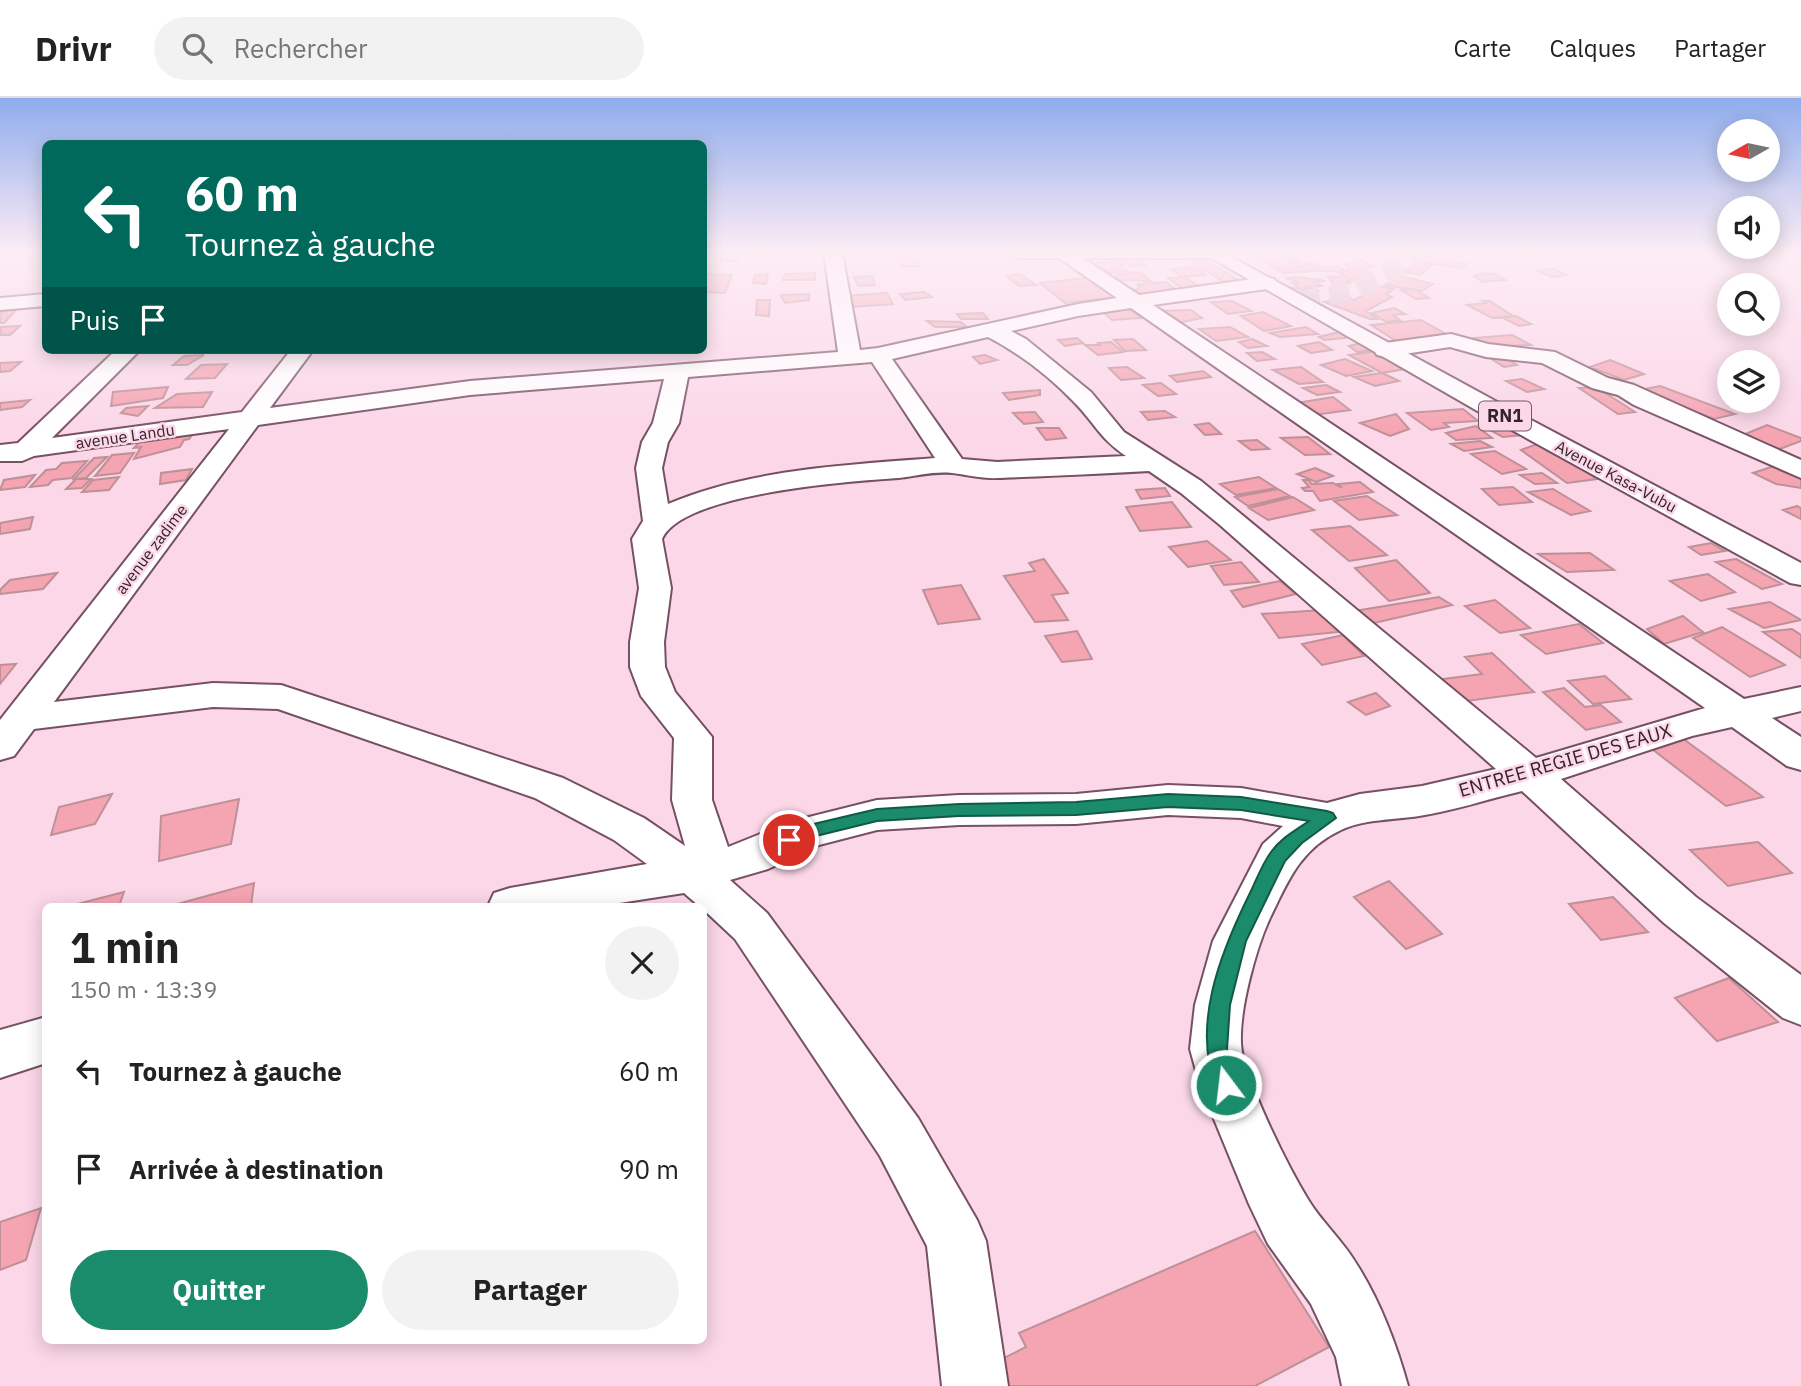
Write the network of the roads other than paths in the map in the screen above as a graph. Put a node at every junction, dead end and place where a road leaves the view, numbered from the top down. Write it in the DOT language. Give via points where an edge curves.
graph roads {
  1 [pos="844,313"];
  2 [pos="1064,313"];
  3 [pos="1153,313"];
  4 [pos="1319,313"];
  5 [pos="990,329"];
  6 [pos="1385,350"];
  7 [pos="125,354"];
  8 [pos="299,354"];
  9 [pos="878,355"];
  10 [pos="850,357"];
  11 [pos="677,373"];
  12 [pos="250,419"];
  13 [pos="26,450"];
  14 [pos="0,453"];
  15 [pos="1156,463"];
  16 [pos="953,465"];
  17 [pos="0,468"];
  18 [pos="1801,470"];
  19 [pos="657,520"];
  20 [pos="1801,576"];
  21 [pos="1801,699"];
  22 [pos="1737,714"];
  23 [pos="23,718"];
  24 [pos="0,747"];
  25 [pos="1801,756"];
  26 [pos="1529,775"];
  27 [pos="1327,818"];
  28 [pos="693,874"];
  29 [pos="523,903"];
  30 [pos="1801,1003"];
  31 [pos="42,1041"];
  32 [pos="0,1054"];
  33 [pos="975,1386"];
  34 [pos="1375,1386"];
  1 -- 10 [label="main road"];
  2 -- 5 [label="main road, avenue Landu"];
  3 -- 22 [label="main road"];
  4 -- 6 [label="main road, Avenue Kasa-Vubu / RN1"];
  5 -- 9 [label="main road, avenue Landu"];
  5 -- 15 [label="main road" via="1018,344 1083,397 1115,437"];
  6 -- 18 [label="main road" via="1456,340 1486,350 1547,357"];
  6 -- 20 [label="main road, Avenue Kasa-Vubu / RN1"];
  7 -- 13 [label="main road"];
  8 -- 12 [label="main road, avenue zadime"];
  9 -- 10 [label="main road, avenue Landu"];
  9 -- 16 [label="main road"];
  10 -- 11 [label="main road, avenue Landu"];
  11 -- 12 [label="main road, avenue Landu" via="470,388"];
  11 -- 19 [label="main road" via="666,423 655,442 649,468"];
  12 -- 13 [label="main road, avenue Landu"];
  12 -- 23 [label="main road, avenue zadime"];
  13 -- 14 [label="main road, avenue Landu"];
  13 -- 17 [label="main road"];
  15 -- 16 [label="main road" via="997,470"];
  15 -- 26 [label="main road" via="1230,519"];
  16 -- 19 [label="main road" via="813,477 687,504"];
  19 -- 28 [label="main road" via="646,541 655,589 646,657 661,698 693,737 692,800 707,847"];
  21 -- 22 [label="main road, ENTREE REGIE DES EAUX"];
  22 -- 25 [label="main road"];
  22 -- 26 [label="main road, ENTREE REGIE DES EAUX" via="1685,725"];
  23 -- 24 [label="main road, avenue zadime"];
  23 -- 28 [label="main road" via="213,695 281,697 550,788 629,829"];
  26 -- 27 [label="main road, ENTREE REGIE DES EAUX"];
  26 -- 30 [label="main road" via="1680,910"];
  27 -- 28 [label="main road" via="1241,803 1168,800 877,815 808,832 753,857"];
  27 -- 34 [label="main road" via="1278,856 1236,941 1220,1005 1216,1049 1226,1085 1269,1184 1289,1223 1333,1282 1367,1353"];
  28 -- 29 [label="main road"];
  28 -- 33 [label="main road" via="751,926 899,1137 942,1214 956,1241"];
  31 -- 32 [label="main road"];
}
